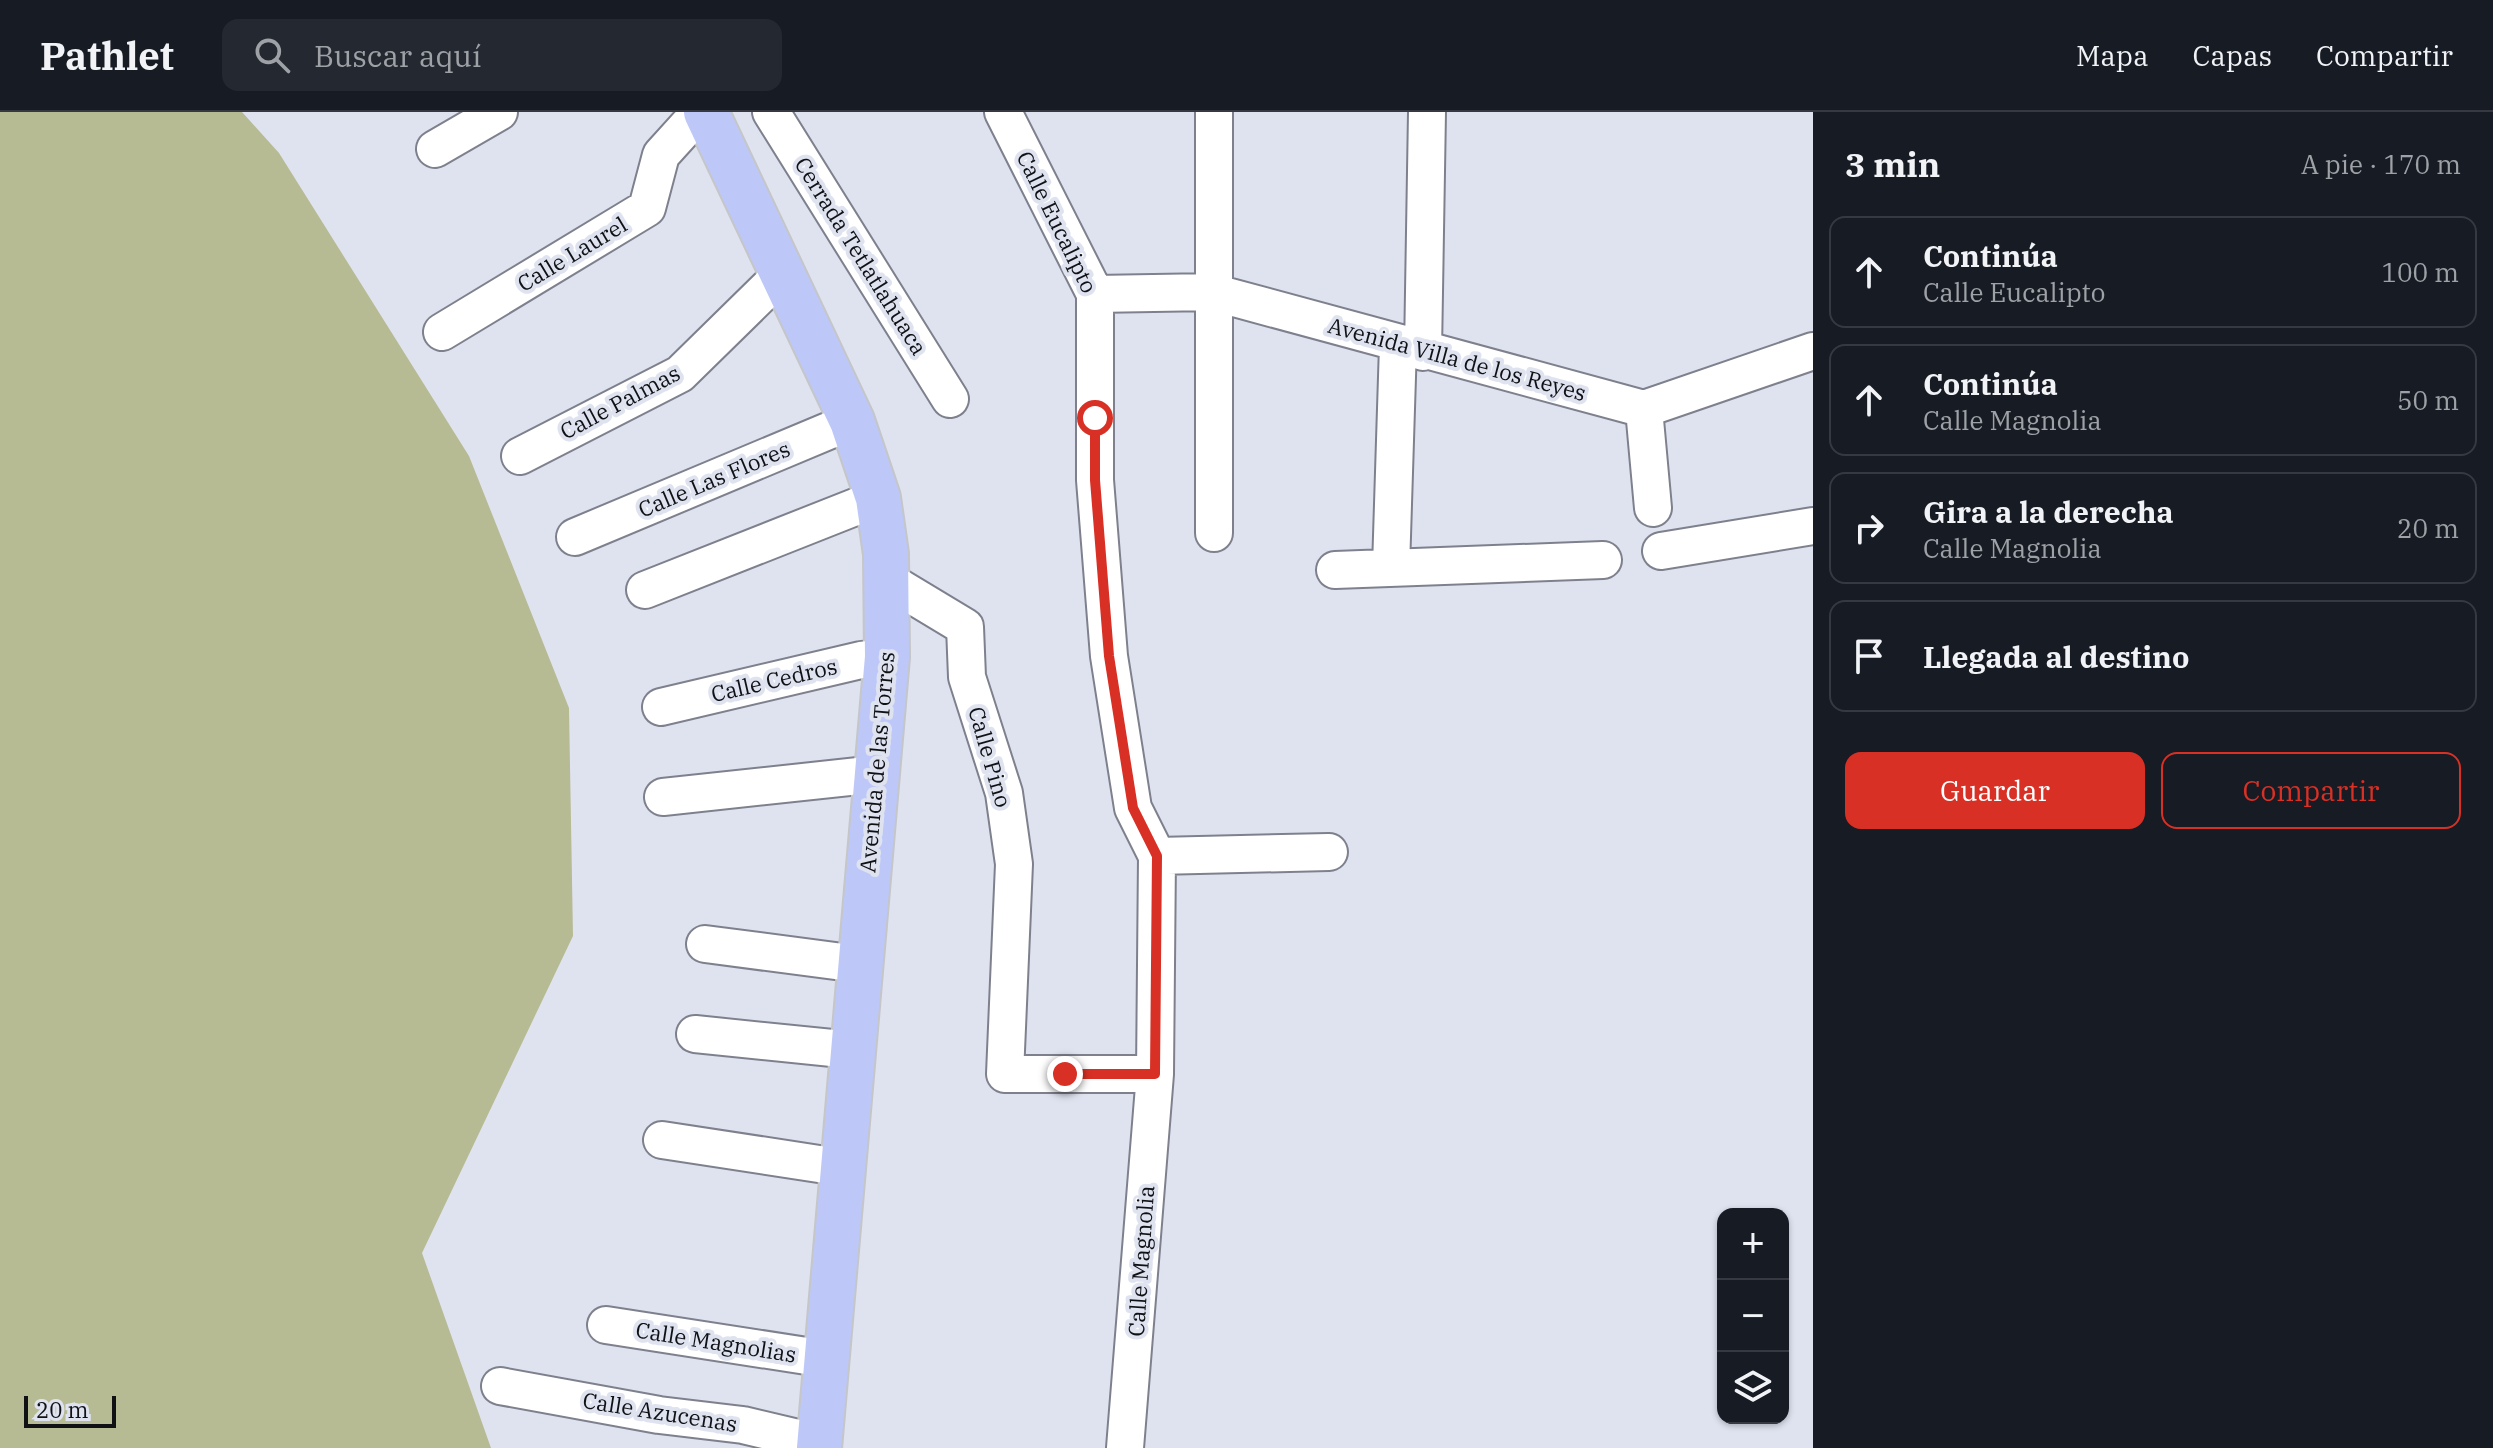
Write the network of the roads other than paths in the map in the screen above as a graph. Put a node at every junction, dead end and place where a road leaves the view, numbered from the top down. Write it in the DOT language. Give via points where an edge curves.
graph roads {
  1 [pos="499,112"];
  2 [pos="700,112"];
  3 [pos="706,112"];
  4 [pos="771,112"];
  5 [pos="1003,112"];
  6 [pos="1214,112"];
  7 [pos="1427,112"];
  8 [pos="435,149"];
  9 [pos="783,273"];
  10 [pos="1212,292"];
  11 [pos="1095,294"];
  12 [pos="442,332"];
  13 [pos="1411,348"];
  14 [pos="1813,351"];
  15 [pos="950,399"];
  16 [pos="1644,409"];
  17 [pos="852,421"];
  18 [pos="520,456"];
  19 [pos="878,498"];
  20 [pos="1653,508"];
  21 [pos="1813,526"];
  22 [pos="1214,533"];
  23 [pos="575,537"];
  24 [pos="1661,551"];
  25 [pos="1603,560"];
  26 [pos="1391,568"];
  27 [pos="1335,570"];
  28 [pos="887,580"];
  29 [pos="645,590"];
  30 [pos="887,657"];
  31 [pos="661,707"];
  32 [pos="877,774"];
  33 [pos="663,797"];
  34 [pos="1329,852"];
  35 [pos="1157,856"];
  36 [pos="705,944"];
  37 [pos="858,964"];
  38 [pos="695,1034"];
  39 [pos="852,1050"];
  40 [pos="1155,1074"];
  41 [pos="662,1140"];
  42 [pos="845,1168"];
  43 [pos="606,1325"];
  44 [pos="826,1359"];
  45 [pos="500,1386"];
  46 [pos="819,1445"];
  47 [pos="1125,1448"];
  1 -- 8 [label="street"];
  2 -- 12 [label="street, Calle Laurel" via="661,155 647,208"];
  3 -- 9 [label="main road, Avenida de las Torres"];
  4 -- 15 [label="street, Cerrada Tetlatlahuaca"];
  5 -- 11 [label="street, Calle Eucalipto"];
  6 -- 10 [label="street"];
  7 -- 13 [label="street"];
  9 -- 17 [label="main road, Avenida de las Torres"];
  9 -- 18 [label="street, Calle Palmas" via="680,374"];
  10 -- 11 [label="street, Avenida Villa de los Reyes"];
  10 -- 13 [label="street, Avenida Villa de los Reyes"];
  10 -- 22 [label="street"];
  11 -- 35 [label="street, Calle Eucalipto" via="1095,480 1109,656 1133,808"];
  13 -- 16 [label="street, Avenida Villa de los Reyes"];
  13 -- 26 [label="street"];
  14 -- 16 [label="street"];
  16 -- 20 [label="street"];
  17 -- 19 [label="main road, Avenida de las Torres"];
  17 -- 23 [label="street, Calle Las Flores"];
  19 -- 28 [label="main road, Avenida de las Torres"];
  19 -- 29 [label="street"];
  21 -- 24 [label="street"];
  25 -- 26 [label="street"];
  26 -- 27 [label="street"];
  28 -- 30 [label="main road, Avenida de las Torres"];
  28 -- 40 [label="street, Calle Pino" via="965,627 967,677 1004,793 1014,864 1005,1074"];
  30 -- 31 [label="street, Calle Cedros"];
  30 -- 32 [label="main road, Avenida de las Torres"];
  32 -- 33 [label="street"];
  32 -- 37 [label="main road, Avenida de las Torres"];
  34 -- 35 [label="street"];
  35 -- 40 [label="street, Calle Magnolia"];
  36 -- 37 [label="street"];
  37 -- 39 [label="main road, Avenida de las Torres"];
  38 -- 39 [label="street"];
  39 -- 42 [label="main road, Avenida de las Torres"];
  40 -- 47 [label="street, Calle Magnolia"];
  41 -- 42 [label="street"];
  42 -- 44 [label="main road, Avenida de las Torres"];
  43 -- 44 [label="street, Calle Magnolias"];
  44 -- 46 [label="main road, Avenida de las Torres"];
  45 -- 46 [label="street, Calle Azucenas" via="743,1425"];
}
